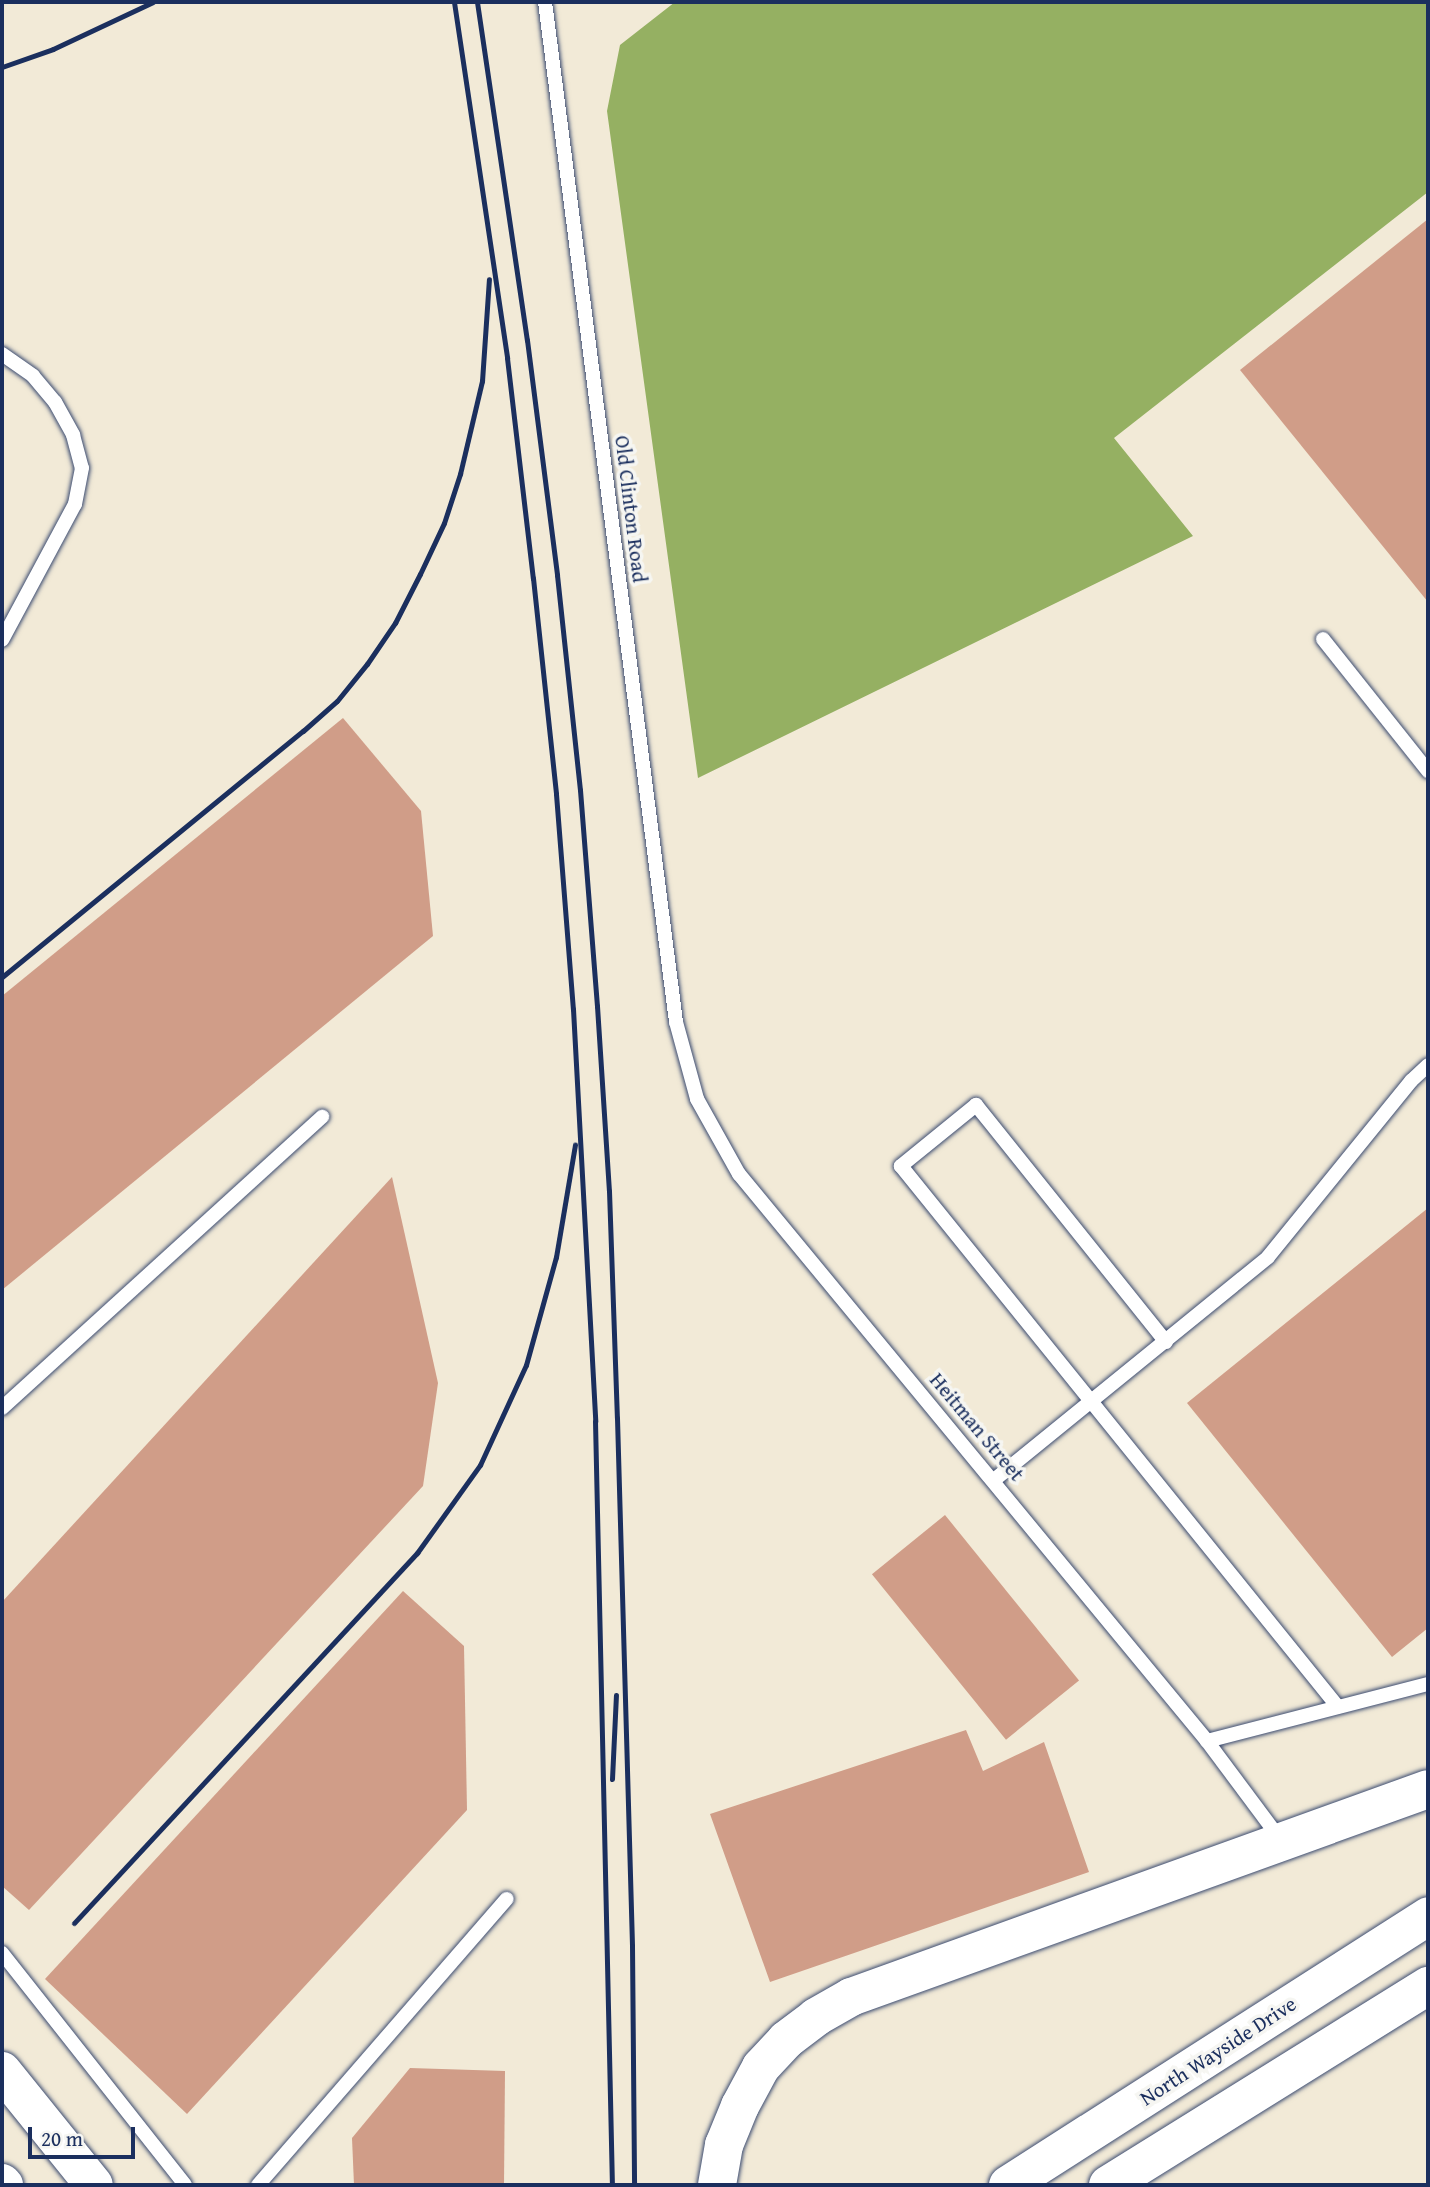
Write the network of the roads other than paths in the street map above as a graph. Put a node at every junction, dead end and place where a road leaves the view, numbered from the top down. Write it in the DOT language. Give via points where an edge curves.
graph roads {
  1 [pos="545,2"];
  2 [pos="2,354"];
  3 [pos="1323,639"];
  4 [pos="2,640"];
  5 [pos="1428,771"];
  6 [pos="676,1022"];
  7 [pos="1428,1065"];
  8 [pos="322,1117"];
  9 [pos="1166,1342"];
  10 [pos="1092,1402"];
  11 [pos="2,1408"];
  12 [pos="994,1480"];
  13 [pos="1428,1684"];
  14 [pos="1338,1707"];
  15 [pos="1207,1741"];
  16 [pos="1428,1789"];
  17 [pos="1281,1840"];
  18 [pos="507,1899"];
  19 [pos="1428,1916"];
  20 [pos="2,1953"];
  21 [pos="1428,1986"];
  22 [pos="2,2071"];
  23 [pos="94,2185"];
  24 [pos="185,2185"];
  25 [pos="258,2185"];
  26 [pos="717,2185"];
  27 [pos="1009,2185"];
  28 [pos="1108,2185"];
  1 -- 6 [label="lane, Old Clinton Road"];
  2 -- 4 [label="lane" via="33,376 55,402 73,435 82,468 75,504"];
  3 -- 5 [label="lane"];
  6 -- 12 [label="lane, Heitman Street" via="697,1099 739,1174"];
  7 -- 9 [label="lane" via="1268,1257"];
  8 -- 11 [label="lane"];
  9 -- 10 [label="lane"];
  9 -- 10 [label="lane" via="975,1105 901,1166"];
  10 -- 12 [label="lane"];
  10 -- 14 [label="lane"];
  12 -- 15 [label="lane, Heitman Street"];
  13 -- 14 [label="lane"];
  14 -- 15 [label="lane"];
  15 -- 17 [label="lane, Heitman Street"];
  16 -- 17 [label="main road"];
  17 -- 26 [label="main road" via="861,1993 816,2017 761,2067 724,2146"];
  18 -- 25 [label="lane"];
  19 -- 27 [label="main road, North Wayside Drive"];
  20 -- 24 [label="lane"];
  21 -- 28 [label="main road"];
  22 -- 23 [label="main road"];
}
